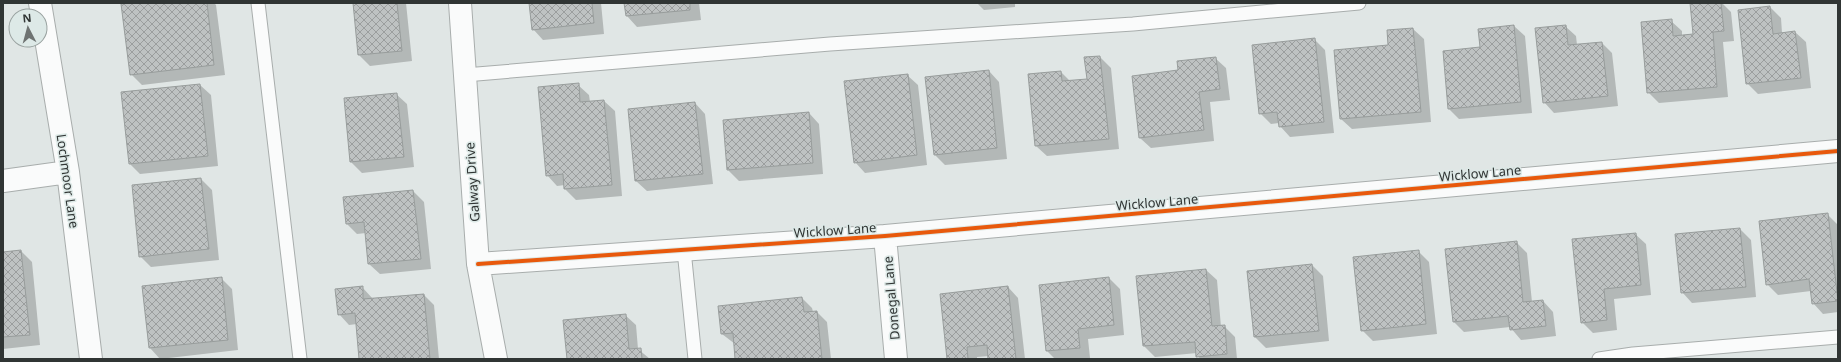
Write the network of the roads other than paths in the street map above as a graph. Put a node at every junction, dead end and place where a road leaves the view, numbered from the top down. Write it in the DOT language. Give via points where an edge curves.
graph roads {
  1 [pos="40,3"];
  2 [pos="258,3"];
  3 [pos="460,3"];
  4 [pos="1359,3"];
  5 [pos="465,75"];
  6 [pos="1838,151"];
  7 [pos="68,172"];
  8 [pos="3,181"];
  9 [pos="885,236"];
  10 [pos="684,250"];
  11 [pos="478,264"];
  12 [pos="1838,337"];
  13 [pos="91,359"];
  14 [pos="300,359"];
  15 [pos="496,359"];
  16 [pos="695,359"];
  17 [pos="896,359"];
  18 [pos="1599,359"];
  1 -- 7 [label="street, Lochmoor Lane"];
  2 -- 14 [label="lane"];
  3 -- 5 [label="street, Galway Drive"];
  4 -- 5 [label="lane" via="1133,24 830,44"];
  5 -- 11 [label="street, Galway Drive"];
  6 -- 9 [label="street, Wicklow Lane"];
  7 -- 8 [label="street"];
  7 -- 13 [label="street, Lochmoor Lane"];
  9 -- 10 [label="street, Wicklow Lane"];
  9 -- 17 [label="street, Donegal Lane"];
  10 -- 11 [label="street, Wicklow Lane"];
  10 -- 16 [label="lane"];
  11 -- 15 [label="street, Galway Drive"];
  12 -- 18 [label="lane"];
}
